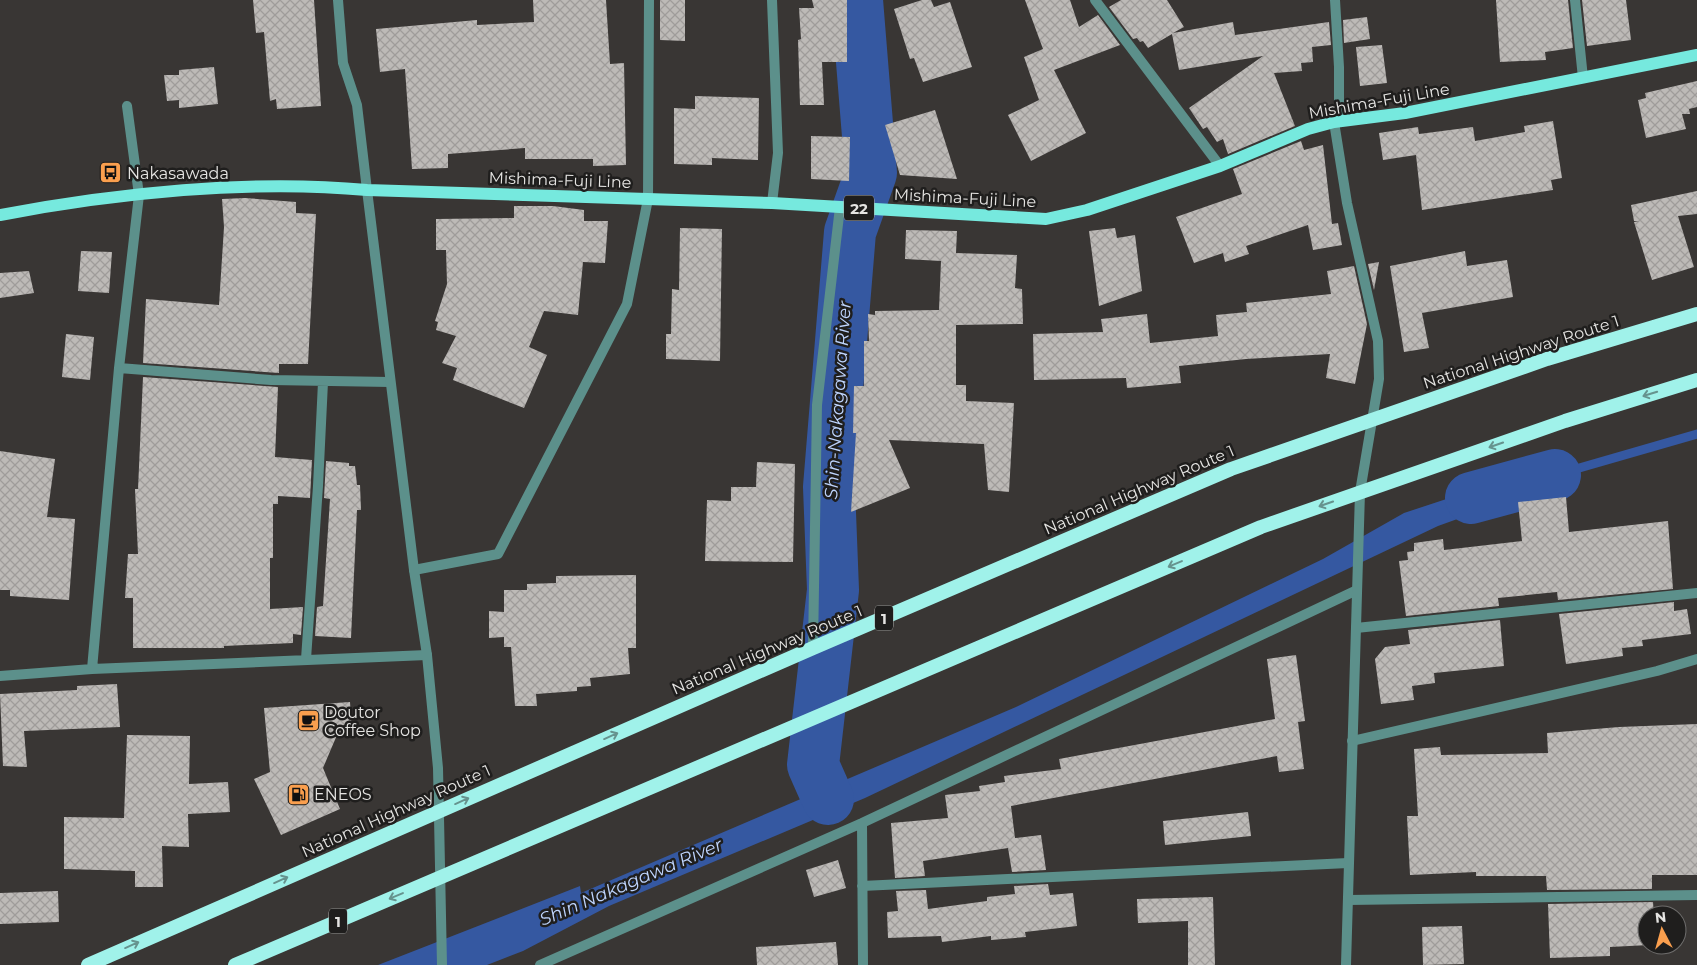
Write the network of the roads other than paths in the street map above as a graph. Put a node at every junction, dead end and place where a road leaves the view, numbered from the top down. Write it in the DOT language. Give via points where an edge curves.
graph roads {
  1 [pos="338,0"];
  2 [pos="649,0"];
  3 [pos="772,0"];
  4 [pos="1095,0"];
  5 [pos="1335,0"];
  6 [pos="1575,0"];
  7 [pos="1697,55"];
  8 [pos="1583,78"];
  9 [pos="127,106"];
  10 [pos="1337,122"];
  11 [pos="1220,166"];
  12 [pos="367,190"];
  13 [pos="139,195"];
  14 [pos="648,199"];
  15 [pos="772,203"];
  16 [pos="840,207"];
  17 [pos="0,215"];
  18 [pos="1697,314"];
  19 [pos="119,368"];
  20 [pos="1697,380"];
  21 [pos="323,382"];
  22 [pos="390,382"];
  23 [pos="1372,420"];
  24 [pos="1360,498"];
  25 [pos="414,570"];
  26 [pos="1357,590"];
  27 [pos="1697,593"];
  28 [pos="1356,628"];
  29 [pos="813,648"];
  30 [pos="426,654"];
  31 [pos="306,659"];
  32 [pos="1697,659"];
  33 [pos="92,669"];
  34 [pos="0,676"];
  35 [pos="1352,740"];
  36 [pos="439,811"];
  37 [pos="862,824"];
  38 [pos="1348,863"];
  39 [pos="441,877"];
  40 [pos="862,886"];
  41 [pos="1697,895"];
  42 [pos="1348,900"];
  43 [pos="88,965"];
  44 [pos="235,965"];
  45 [pos="442,965"];
  46 [pos="540,965"];
  47 [pos="863,965"];
  48 [pos="1346,965"];
  1 -- 12 [label="street" via="343,63 357,105"];
  2 -- 14 [label="street"];
  3 -- 15 [label="street" via="778,153"];
  4 -- 11 [label="street"];
  5 -- 10 [label="street" via="1339,67"];
  6 -- 8 [label="street"];
  7 -- 8 [label="main road, Mishima-Fuji Line / 22"];
  8 -- 10 [label="main road, Mishima-Fuji Line / 22" via="1406,113"];
  9 -- 13 [label="street"];
  10 -- 11 [label="main road, Mishima-Fuji Line / 22" via="1308,129"];
  10 -- 23 [label="street" via="1347,202 1378,341 1379,378"];
  11 -- 16 [label="main road, Mishima-Fuji Line / 22" via="1088,210 1046,219"];
  12 -- 13 [label="main road, Mishima-Fuji Line / 22" via="328,186 244,187"];
  12 -- 14 [label="main road, Mishima-Fuji Line / 22"];
  12 -- 22 [label="street"];
  13 -- 17 [label="main road, Mishima-Fuji Line / 22"];
  13 -- 19 [label="street"];
  14 -- 15 [label="main road, Mishima-Fuji Line / 22"];
  14 -- 25 [label="street" via="627,304 498,554"];
  15 -- 16 [label="main road, Mishima-Fuji Line / 22"];
  16 -- 29 [label="street" via="817,405"];
  18 -- 23 [label="highway, National Highway Route 1 / 1" via="1547,359"];
  19 -- 21 [label="street"];
  19 -- 33 [label="street"];
  20 -- 24 [label="highway, 1, one-way" via="1565,420"];
  21 -- 22 [label="street"];
  21 -- 31 [label="street"];
  22 -- 25 [label="street"];
  23 -- 24 [label="street"];
  23 -- 29 [label="highway, National Highway Route 1 / 1" via="1231,469"];
  24 -- 26 [label="street"];
  24 -- 39 [label="highway, 1, one-way" via="1261,527"];
  25 -- 30 [label="street"];
  26 -- 28 [label="street"];
  26 -- 37 [label="street"];
  27 -- 28 [label="street"];
  28 -- 35 [label="street"];
  36 -- 29 [label="highway, National Highway Route 1 / 1, one-way"];
  30 -- 31 [label="street"];
  30 -- 36 [label="street" via="438,768"];
  31 -- 33 [label="street"];
  32 -- 35 [label="street" via="1657,671"];
  33 -- 34 [label="street"];
  35 -- 38 [label="street"];
  36 -- 39 [label="street"];
  43 -- 36 [label="highway, National Highway Route 1 / 1, one-way"];
  37 -- 40 [label="street"];
  37 -- 46 [label="street"];
  38 -- 40 [label="street"];
  38 -- 42 [label="street"];
  39 -- 44 [label="highway, 1, one-way"];
  39 -- 45 [label="street"];
  40 -- 47 [label="street"];
  41 -- 42 [label="street"];
  42 -- 48 [label="street"];
}
